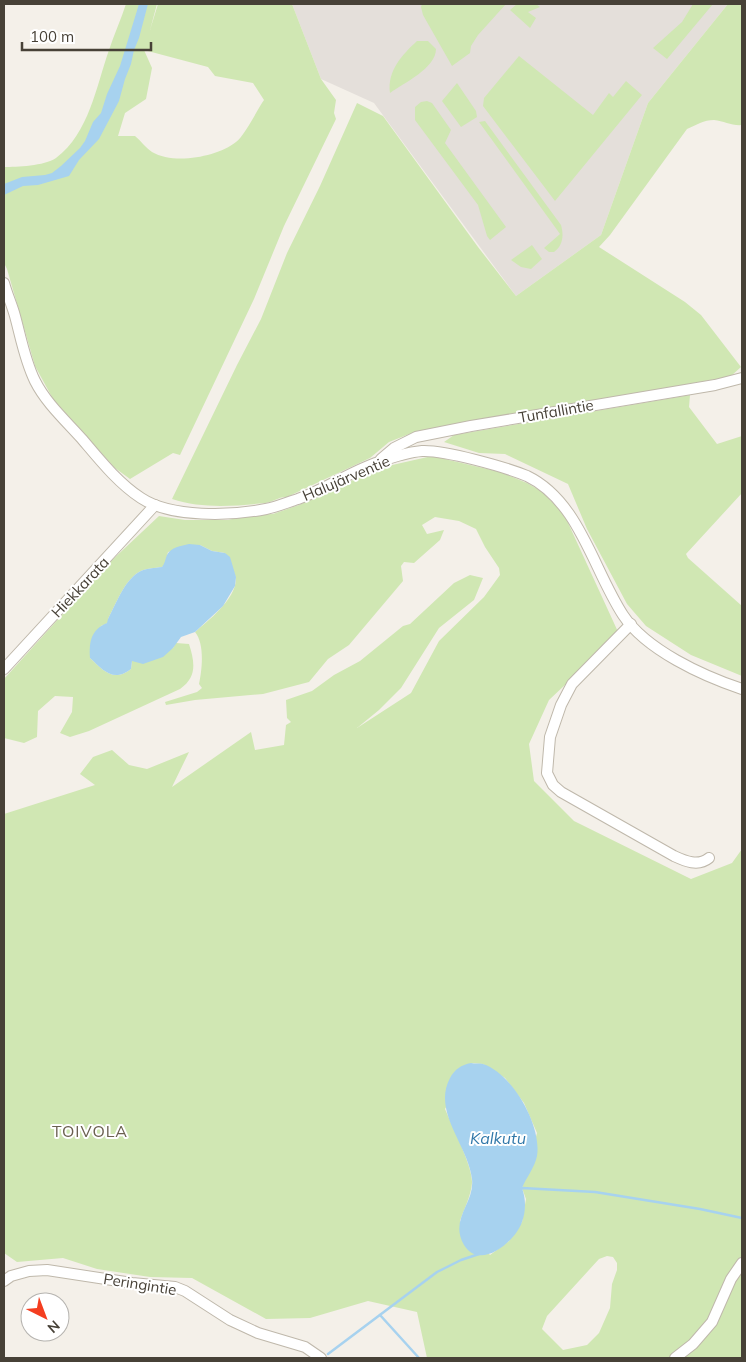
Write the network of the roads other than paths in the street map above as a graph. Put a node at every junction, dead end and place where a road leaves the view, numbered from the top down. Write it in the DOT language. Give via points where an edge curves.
graph roads {
  1 [pos="4,283"];
  2 [pos="742,378"];
  3 [pos="377,462"];
  4 [pos="156,505"];
  5 [pos="631,624"];
  6 [pos="4,669"];
  7 [pos="742,689"];
  8 [pos="709,858"];
  9 [pos="742,1263"];
  10 [pos="4,1280"];
  11 [pos="321,1358"];
  12 [pos="675,1358"];
  1 -- 4 [label="street, Halujärventie" via="35,382 106,466 142,499"];
  2 -- 3 [label="street, Tunfallintie" via="416,437 394,448"];
  3 -- 4 [label="street, Halujärventie" via="301,498 267,509 199,513"];
  3 -- 5 [label="street, Halujärventie" via="424,451 455,455 516,472 548,489 576,524 611,595"];
  4 -- 6 [label="street, Hiekkarata"];
  5 -- 7 [label="street, Halujärventie" via="662,652"];
  5 -- 8 [label="street" via="568,691 550,737 547,773 561,792 674,856 688,863 704,862"];
  9 -- 12 [label="street" via="731,1279 712,1322 694,1344"];
  10 -- 11 [label="street, Peringintie" via="29,1271 47,1270 175,1287 230,1320 258,1333 305,1347"];
}
